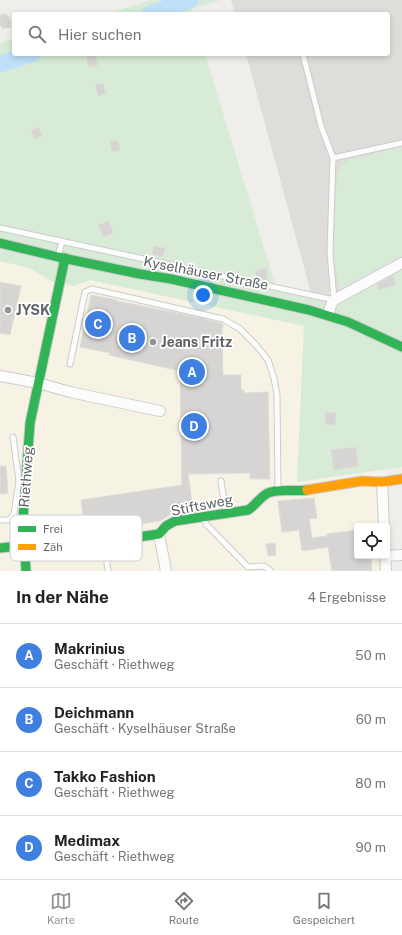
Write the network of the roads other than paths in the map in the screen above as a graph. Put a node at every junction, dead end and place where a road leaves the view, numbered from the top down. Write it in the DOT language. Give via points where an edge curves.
graph roads {
  1 [pos="304,56"];
  2 [pos="402,143"];
  3 [pos="333,158"];
  4 [pos="0,228"];
  5 [pos="62,242"];
  6 [pos="0,243"];
  7 [pos="61,257"];
  8 [pos="402,262"];
  9 [pos="185,268"];
  10 [pos="183,282"];
  11 [pos="334,300"];
  12 [pos="328,315"];
  13 [pos="402,347"];
  14 [pos="70,364"];
  15 [pos="0,376"];
  16 [pos="38,383"];
  17 [pos="160,411"];
  18 [pos="13,437"];
  19 [pos="402,479"];
  20 [pos="23,481"];
  21 [pos="220,481"];
  22 [pos="382,482"];
  23 [pos="278,490"];
  24 [pos="226,514"];
  25 [pos="13,515"];
  26 [pos="23,515"];
  27 [pos="203,517"];
  28 [pos="10,519"];
  29 [pos="0,520"];
  30 [pos="384,523"];
  31 [pos="159,534"];
  32 [pos="142,536"];
  33 [pos="10,547"];
  34 [pos="0,548"];
  35 [pos="402,555"];
  36 [pos="390,556"];
  37 [pos="385,559"];
  38 [pos="25,561"];
  39 [pos="107,561"];
  40 [pos="108,570"];
  41 [pos="26,571"];
  42 [pos="166,571"];
  43 [pos="271,571"];
  44 [pos="386,571"];
  1 -- 3 [label="lane" via="321,126"];
  2 -- 3 [label="lane"];
  3 -- 11 [label="lane" via="330,252"];
  4 -- 5 [label="lane"];
  5 -- 7 [label="lane"];
  5 -- 9 [label="lane"];
  6 -- 7 [label="street, Kyselhäuser Straße"];
  7 -- 10 [label="street, Kyselhäuser Straße"];
  7 -- 16 [label="street, Riethweg"];
  8 -- 11 [label="street"];
  9 -- 10 [label="lane"];
  9 -- 11 [label="lane"];
  10 -- 12 [label="street, Kyselhäuser Straße"];
  11 -- 12 [label="street"];
  12 -- 13 [label="street, Kyselhäuser Straße"];
  14 -- 23 [label="lane" via="85,292 92,289 223,319 240,329 268,360 274,378 277,396"];
  15 -- 16 [label="street"];
  16 -- 17 [label="street"];
  16 -- 20 [label="street, Riethweg"];
  18 -- 20 [label="lane"];
  19 -- 22 [label="street"];
  20 -- 25 [label="lane"];
  20 -- 26 [label="street, Riethweg"];
  21 -- 24 [label="lane"];
  22 -- 23 [label="street" via="362,482 301,491"];
  22 -- 30 [label="street"];
  23 -- 24 [label="street, Stiftsweg" via="266,494 248,510"];
  24 -- 27 [label="street, Stiftsweg"];
  27 -- 31 [label="street, Stiftsweg" via="170,523"];
  27 -- 43 [label="lane" via="206,524 248,567 264,566"];
  28 -- 29 [label="lane"];
  31 -- 32 [label="street, Stiftsweg"];
  31 -- 42 [label="street"];
  33 -- 34 [label="street, Stiftsweg"];
  35 -- 36 [label="street"];
  37 -- 44 [label="street"];
  38 -- 41 [label="street, Riethweg"];
  39 -- 40 [label="lane"];
}
